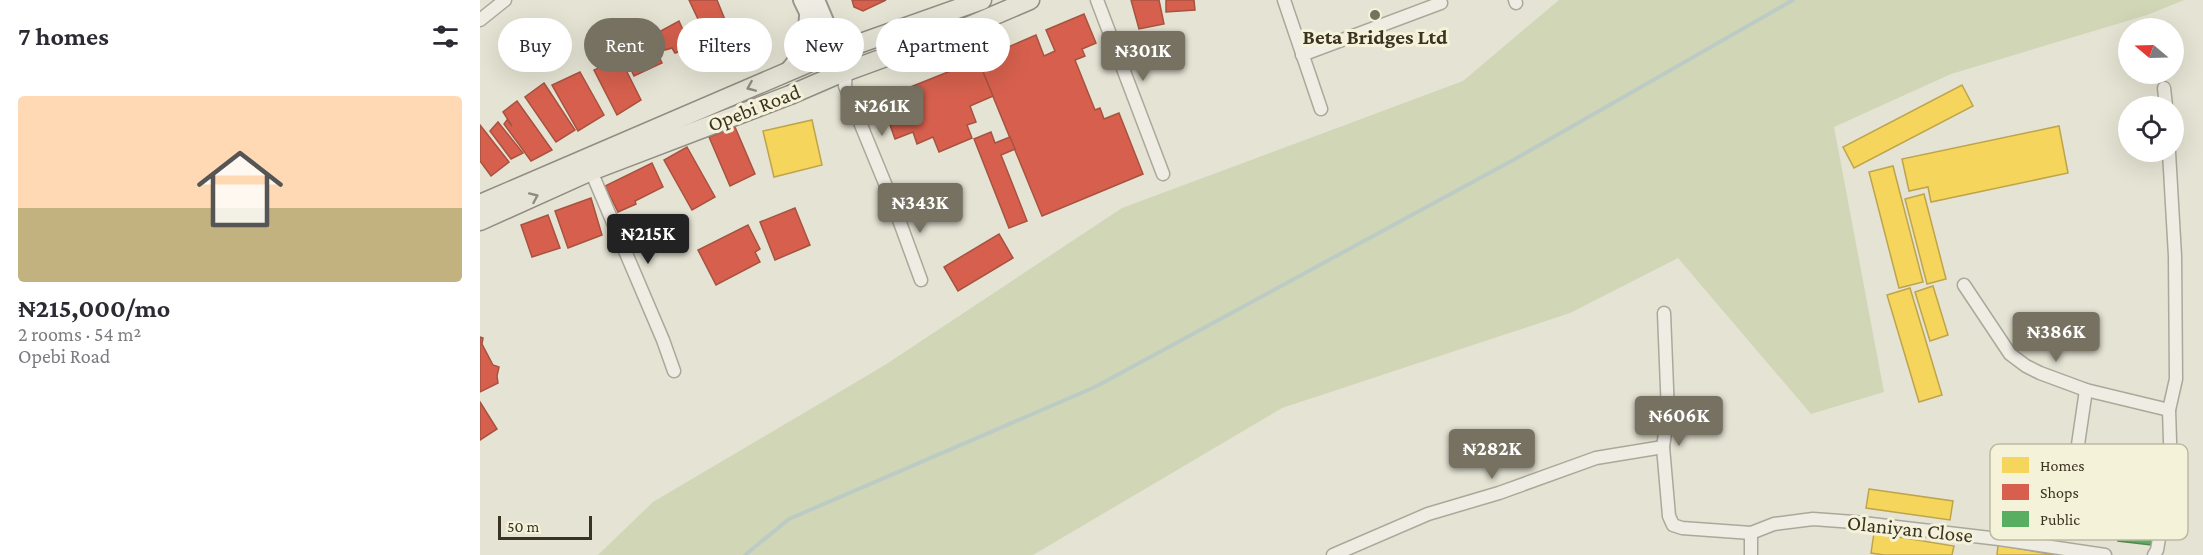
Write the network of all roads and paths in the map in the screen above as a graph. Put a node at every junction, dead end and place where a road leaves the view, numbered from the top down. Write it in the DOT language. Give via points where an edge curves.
graph roads {
  1 [pos="505,0"];
  2 [pos="816,0"];
  3 [pos="982,0"];
  4 [pos="1030,0"];
  5 [pos="1097,0"];
  6 [pos="1284,0"];
  7 [pos="1441,3"];
  8 [pos="823,18"];
  9 [pos="933,18"];
  10 [pos="480,20"];
  11 [pos="864,38"];
  12 [pos="876,39"];
  13 [pos="864,43"];
  14 [pos="1302,55"];
  15 [pos="786,72"];
  16 [pos="840,72"];
  17 [pos="842,78"];
  18 [pos="2164,88"];
  19 [pos="2165,96"];
  20 [pos="1321,109"];
  21 [pos="2170,162"];
  22 [pos="591,171"];
  23 [pos="1162,174"];
  24 [pos="480,204"];
  25 [pos="480,220"];
  26 [pos="921,280"];
  27 [pos="1964,285"];
  28 [pos="1664,313"];
  29 [pos="674,371"];
  30 [pos="2086,390"];
  31 [pos="2169,410"];
  32 [pos="2077,444"];
  33 [pos="2170,444"];
  34 [pos="1663,447"];
  35 [pos="1751,533"];
  36 [pos="1990,538"];
  37 [pos="2006,540"];
  38 [pos="2159,540"];
  39 [pos="1333,555"];
  40 [pos="1751,555"];
  41 [pos="2105,555"];
  42 [pos="2154,555"];
  1 -- 10 [label="street"];
  2 -- 8 [label="main road"];
  3 -- 9 [label="main road, Opebi Road"];
  4 -- 17 [label="main road, Opebi Road"];
  5 -- 23 [label="street"];
  6 -- 14 [label="street"];
  7 -- 14 [label="street"];
  11 -- 12 [label="main road"];
  12 -- 13 [label="main road, Opebi Road"];
  14 -- 20 [label="street"];
  15 -- 24 [label="main road, Opebi Road, one-way"];
  16 -- 17 [label="main road"];
  17 -- 22 [label="main road, Opebi Road"];
  17 -- 26 [label="street"];
  18 -- 19 [label="street"];
  21 -- 31 [label="street" via="2176,379"];
  25 -- 22 [label="main road, Opebi Road, one-way"];
  22 -- 29 [label="street"];
  27 -- 30 [label="street" via="2010,354 2040,373"];
  28 -- 34 [label="street" via="1668,413"];
  30 -- 31 [label="street"];
  30 -- 32 [label="street"];
  31 -- 33 [label="street"];
  34 -- 35 [label="street" via="1673,525"];
  34 -- 39 [label="street" via="1596,458 1428,514"];
  35 -- 36 [label="street, Olaniyan Close" via="1774,524 1803,520"];
  35 -- 40 [label="street"];
  37 -- 41 [label="street, Olaniyan Close"];
  38 -- 42 [label="street"];
}
